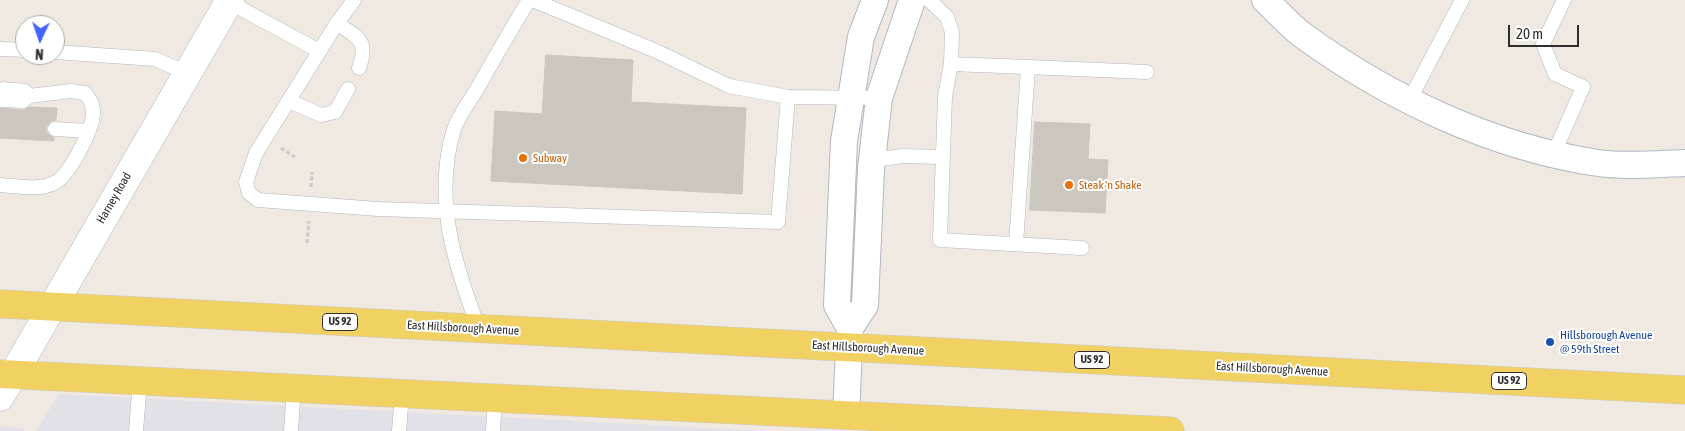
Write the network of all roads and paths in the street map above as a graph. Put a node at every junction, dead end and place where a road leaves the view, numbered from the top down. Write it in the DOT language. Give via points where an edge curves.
graph roads {
  1 [pos="354,0"];
  2 [pos="531,0"];
  3 [pos="875,0"];
  4 [pos="912,0"];
  5 [pos="929,0"];
  6 [pos="1265,0"];
  7 [pos="1462,0"];
  8 [pos="1564,0"];
  9 [pos="230,1"];
  10 [pos="337,23"];
  11 [pos="0,49"];
  12 [pos="15,50"];
  13 [pos="319,51"];
  14 [pos="65,53"];
  15 [pos="951,64"];
  16 [pos="1028,67"];
  17 [pos="360,68"];
  18 [pos="1147,72"];
  19 [pos="187,73"];
  20 [pos="348,89"];
  21 [pos="2,95"];
  22 [pos="788,97"];
  23 [pos="850,97"];
  24 [pos="880,98"];
  25 [pos="289,101"];
  26 [pos="1409,101"];
  27 [pos="55,129"];
  28 [pos="88,132"];
  29 [pos="1554,153"];
  30 [pos="942,157"];
  31 [pos="872,160"];
  32 [pos="1685,163"];
  33 [pos="0,185"];
  34 [pos="446,211"];
  35 [pos="1016,244"];
  36 [pos="1082,248"];
  37 [pos="0,304"];
  38 [pos="50,307"];
  39 [pos="479,329"];
  40 [pos="850,338"];
  41 [pos="140,381"];
  42 [pos="4,382"];
  43 [pos="294,388"];
  44 [pos="1685,390"];
  45 [pos="402,394"];
  46 [pos="495,398"];
  47 [pos="846,423"];
  48 [pos="1071,428"];
  49 [pos="136,431"];
  50 [pos="291,431"];
  51 [pos="399,431"];
  52 [pos="493,431"];
  53 [pos="1170,431"];
  1 -- 10 [label="lane"];
  2 -- 22 [label="lane" via="656,51 729,86"];
  2 -- 34 [label="lane" via="455,127 444,183"];
  3 -- 23 [label="street" via="861,37"];
  4 -- 24 [label="street"];
  5 -- 15 [label="lane" via="947,17 952,32"];
  6 -- 26 [label="street" via="1299,33"];
  7 -- 26 [label="lane"];
  8 -- 29 [label="lane" via="1543,44 1555,74 1583,87"];
  9 -- 13 [label="lane"];
  9 -- 19 [label="street, Harney Road"];
  10 -- 13 [label="lane"];
  10 -- 17 [label="lane" via="359,39 364,53"];
  11 -- 12 [label="lane"];
  13 -- 25 [label="lane"];
  14 -- 19 [label="lane" via="154,59"];
  15 -- 16 [label="lane"];
  15 -- 30 [label="lane" via="945,96"];
  16 -- 18 [label="lane"];
  16 -- 35 [label="lane"];
  19 -- 38 [label="street, Harney Road"];
  20 -- 25 [label="lane" via="335,112 321,115"];
  21 -- 28 [label="lane" via="25,91 29,96 71,91 85,93 92,101 93,114"];
  22 -- 23 [label="lane"];
  22 -- 34 [label="lane" via="778,222"];
  23 -- 24 [label="lane"];
  23 -- 40 [label="street" via="844,141 837,304"];
  24 -- 31 [label="street"];
  25 -- 34 [label="lane" via="256,153 246,182 253,197 293,204"];
  26 -- 29 [label="street" via="1492,136"];
  27 -- 28 [label="lane"];
  28 -- 33 [label="lane" via="65,176 54,184 39,187"];
  29 -- 32 [label="street" via="1599,163"];
  30 -- 31 [label="lane" via="903,156"];
  30 -- 35 [label="lane" via="940,240"];
  31 -- 40 [label="street" via="865,305"];
  34 -- 39 [label="lane" via="459,275"];
  35 -- 36 [label="lane"];
  37 -- 38 [label="main road, US 92"];
  38 -- 39 [label="main road, East Hillsborough Avenue / US 92"];
  38 -- 42 [label="street, Harney Road"];
  39 -- 40 [label="main road, East Hillsborough Avenue / US 92"];
  40 -- 44 [label="main road, East Hillsborough Avenue / US 92"];
  40 -- 47 [label="street"];
  41 -- 42 [label="main road"];
  41 -- 43 [label="main road"];
  41 -- 49 [label="lane"];
  43 -- 45 [label="main road"];
  43 -- 50 [label="lane"];
  45 -- 46 [label="main road"];
  45 -- 51 [label="lane"];
  46 -- 47 [label="main road"];
  46 -- 52 [label="lane"];
  47 -- 48 [label="main road"];
  48 -- 53 [label="main road"];
}
